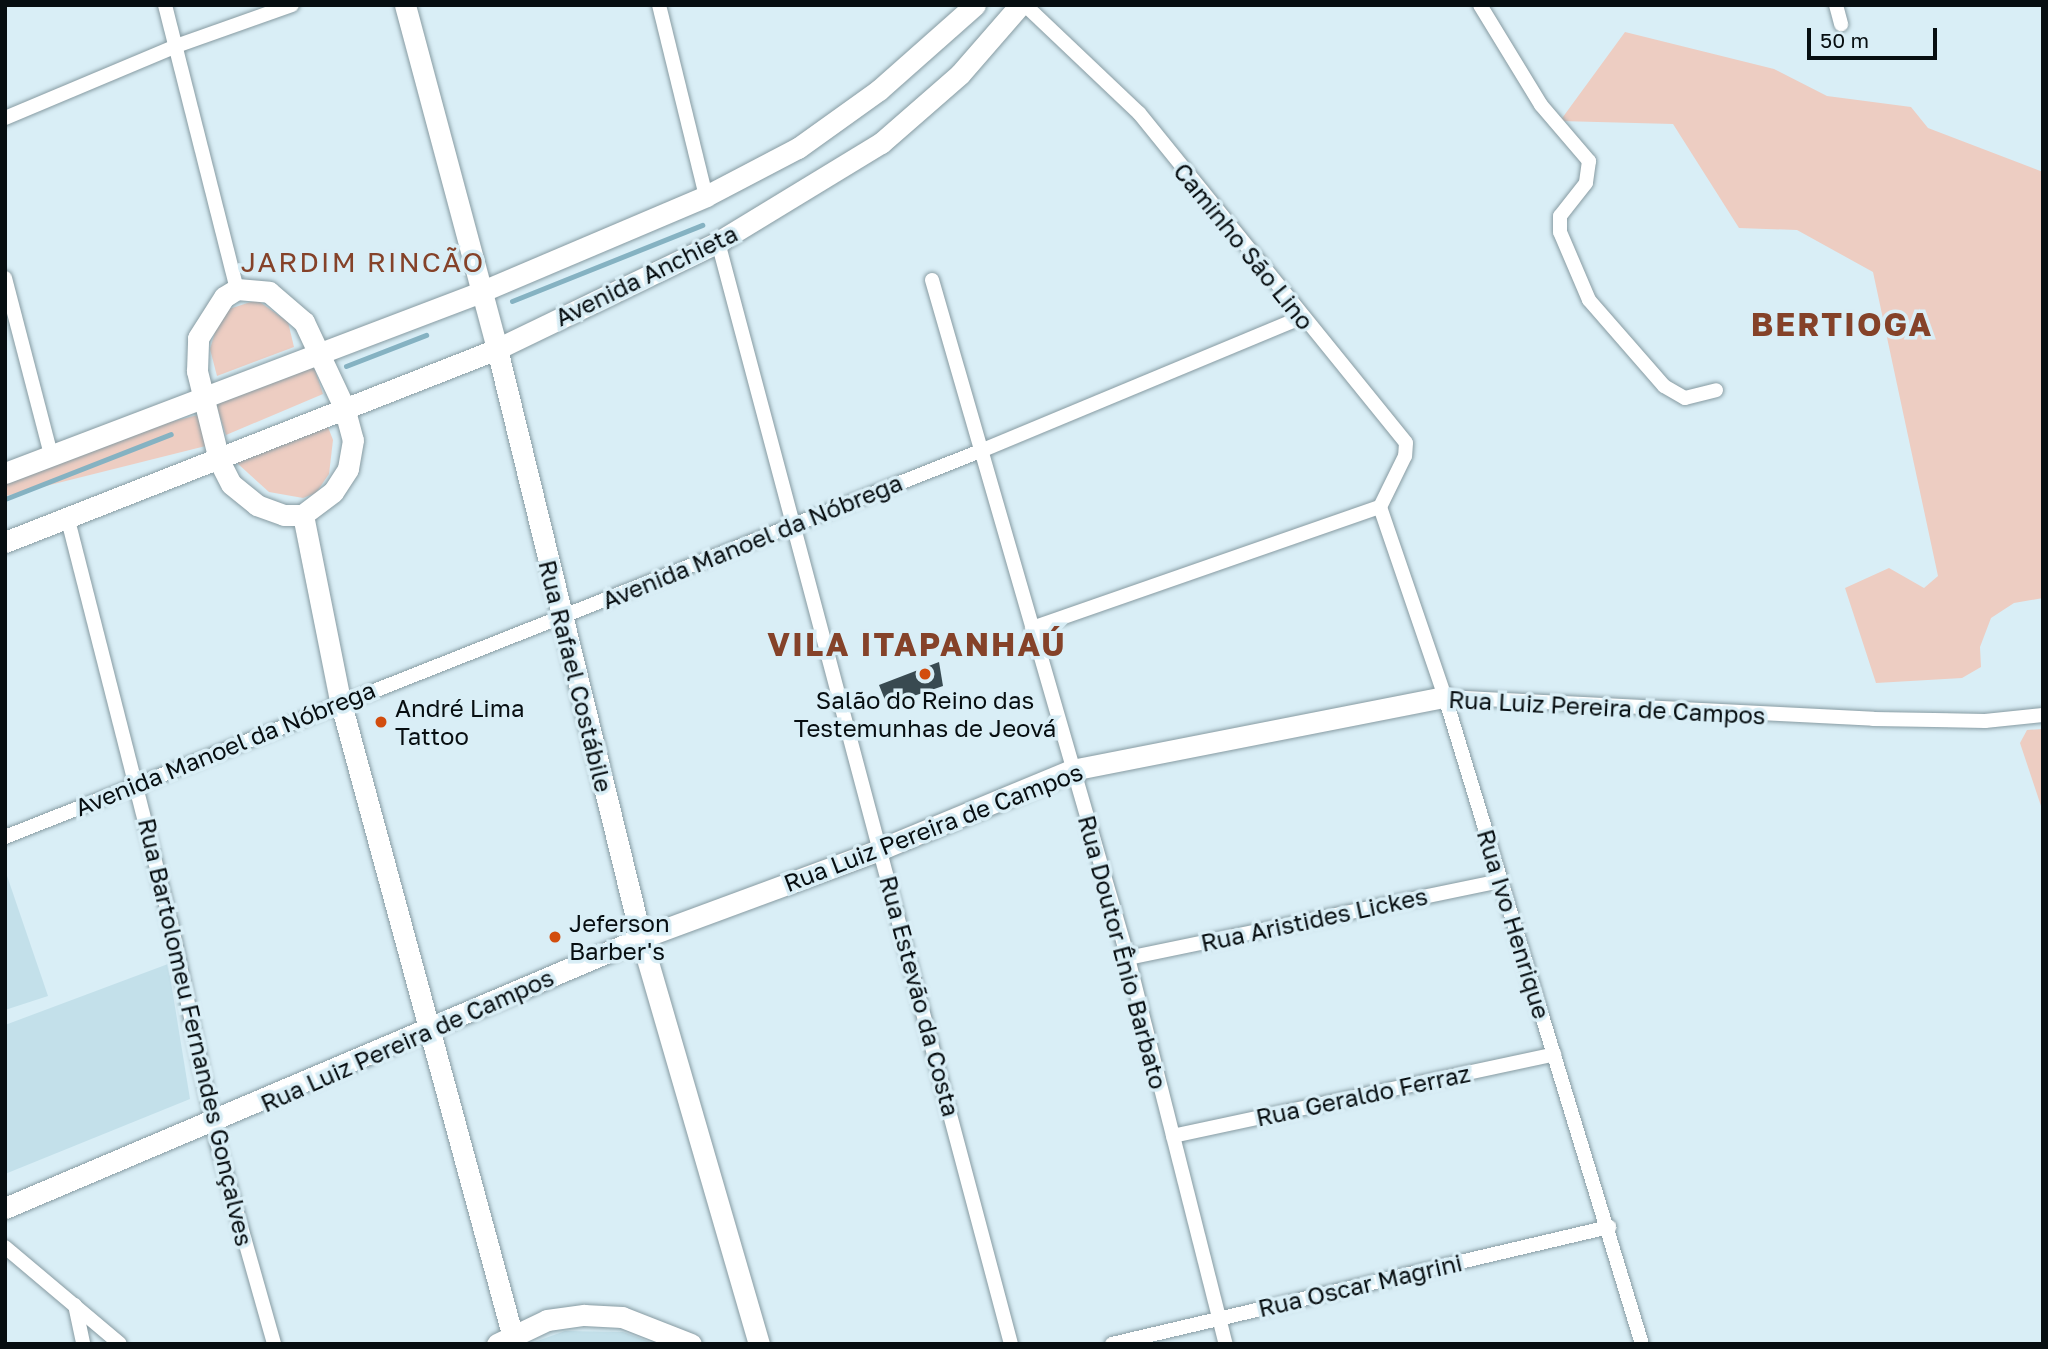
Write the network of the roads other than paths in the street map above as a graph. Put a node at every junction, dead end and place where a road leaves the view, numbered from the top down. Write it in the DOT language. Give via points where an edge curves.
graph roads {
  1 [pos="165,5"];
  2 [pos="292,5"];
  3 [pos="405,5"];
  4 [pos="659,5"];
  5 [pos="975,5"];
  6 [pos="1023,5"];
  7 [pos="1480,5"];
  8 [pos="1836,5"];
  9 [pos="1841,24"];
  10 [pos="176,46"];
  11 [pos="5,118"];
  12 [pos="706,196"];
  13 [pos="718,242"];
  14 [pos="5,278"];
  15 [pos="932,280"];
  16 [pos="237,289"];
  17 [pos="478,293"];
  18 [pos="1302,317"];
  19 [pos="497,349"];
  20 [pos="321,352"];
  21 [pos="1716,390"];
  22 [pos="203,395"];
  23 [pos="344,407"];
  24 [pos="978,452"];
  25 [pos="51,454"];
  26 [pos="219,460"];
  27 [pos="5,473"];
  28 [pos="1380,507"];
  29 [pos="303,515"];
  30 [pos="67,516"];
  31 [pos="797,522"];
  32 [pos="5,542"];
  33 [pos="558,615"];
  34 [pos="1032,628"];
  35 [pos="1445,697"];
  36 [pos="340,700"];
  37 [pos="2043,715"];
  38 [pos="1072,770"];
  39 [pos="135,787"];
  40 [pos="5,836"];
  41 [pos="881,849"];
  42 [pos="1500,881"];
  43 [pos="641,938"];
  44 [pos="1128,958"];
  45 [pos="432,1028"];
  46 [pos="1553,1054"];
  47 [pos="213,1120"];
  48 [pos="1173,1136"];
  49 [pos="5,1208"];
  50 [pos="1609,1227"];
  51 [pos="5,1247"];
  52 [pos="75,1305"];
  53 [pos="1218,1318"];
  54 [pos="752,1321"];
  55 [pos="504,1339"];
  56 [pos="83,1344"];
  57 [pos="120,1344"];
  58 [pos="274,1344"];
  59 [pos="691,1344"];
  60 [pos="744,1344"];
  61 [pos="759,1344"];
  62 [pos="1011,1344"];
  63 [pos="1112,1344"];
  64 [pos="1226,1344"];
  65 [pos="1642,1344"];
  1 -- 10 [label="street"];
  2 -- 10 [label="street"];
  3 -- 17 [label="street, Rua Rafael Costábile"];
  4 -- 12 [label="street"];
  5 -- 12 [label="street, Avenida Anchieta" via="879,90 798,148"];
  6 -- 13 [label="street, Avenida Anchieta" via="960,74 881,142"];
  6 -- 18 [label="street, Caminho São Lino" via="1139,113"];
  7 -- 21 [label="street" via="1541,105 1589,161 1586,183 1560,216 1560,232 1589,300 1664,386 1685,398"];
  8 -- 9 [label="street"];
  10 -- 11 [label="street"];
  10 -- 16 [label="street"];
  12 -- 17 [label="street, Avenida Anchieta"];
  13 -- 19 [label="street, Avenida Anchieta"];
  13 -- 31 [label="street, Rua Estevão da Costa"];
  14 -- 25 [label="street"];
  15 -- 24 [label="street, Rua Doutor Ênio Barbato"];
  16 -- 20 [label="street" via="269,292 289,305"];
  16 -- 22 [label="street" via="224,297 198,338"];
  17 -- 19 [label="street, Rua Rafael Costábile"];
  17 -- 20 [label="street, Avenida Anchieta"];
  18 -- 24 [label="street, Avenida Manoel da Nóbrega"];
  18 -- 28 [label="street, Caminho São Lino" via="1406,443 1405,456"];
  19 -- 23 [label="street, Avenida Anchieta"];
  19 -- 33 [label="street, Rua Rafael Costábile"];
  20 -- 22 [label="street, Avenida Anchieta"];
  20 -- 23 [label="street"];
  22 -- 25 [label="street, Avenida Anchieta"];
  22 -- 26 [label="street"];
  23 -- 26 [label="street, Avenida Anchieta"];
  23 -- 29 [label="street" via="353,440 348,469 333,492"];
  24 -- 31 [label="street, Avenida Manoel da Nóbrega"];
  24 -- 34 [label="street, Rua Doutor Ênio Barbato"];
  25 -- 27 [label="street, Avenida Anchieta"];
  26 -- 29 [label="street" via="231,484 257,505 284,515"];
  26 -- 30 [label="street, Avenida Anchieta"];
  28 -- 34 [label="street"];
  28 -- 35 [label="street, Rua Ivo Henrique"];
  29 -- 36 [label="street"];
  30 -- 32 [label="street, Avenida Anchieta"];
  30 -- 39 [label="street, Rua Bartolomeu Fernandes Gonçalves"];
  31 -- 33 [label="street, Avenida Manoel da Nóbrega"];
  31 -- 41 [label="street, Rua Estevão da Costa"];
  33 -- 36 [label="street, Avenida Manoel da Nóbrega"];
  33 -- 43 [label="street, Rua Rafael Costábile"];
  34 -- 38 [label="street, Rua Doutor Ênio Barbato"];
  35 -- 37 [label="street, Rua Luiz Pereira de Campos" via="1873,719 1984,721"];
  35 -- 38 [label="street, Rua Luiz Pereira de Campos"];
  35 -- 42 [label="street, Rua Ivo Henrique"];
  36 -- 39 [label="street, Avenida Manoel da Nóbrega"];
  36 -- 45 [label="street"];
  38 -- 41 [label="street, Rua Luiz Pereira de Campos"];
  38 -- 44 [label="street, Rua Doutor Ênio Barbato"];
  39 -- 40 [label="street, Avenida Manoel da Nóbrega"];
  39 -- 47 [label="street, Rua Bartolomeu Fernandes Gonçalves"];
  41 -- 43 [label="street, Rua Luiz Pereira de Campos"];
  41 -- 62 [label="street, Rua Estevão da Costa"];
  42 -- 44 [label="street, Rua Aristides Lickes"];
  42 -- 46 [label="street, Rua Ivo Henrique"];
  43 -- 45 [label="street, Rua Luiz Pereira de Campos"];
  43 -- 54 [label="street, Rua Rafael Costábile"];
  44 -- 48 [label="street, Rua Doutor Ênio Barbato"];
  45 -- 47 [label="street, Rua Luiz Pereira de Campos"];
  45 -- 55 [label="street"];
  46 -- 48 [label="street, Rua Geraldo Ferraz"];
  46 -- 50 [label="street, Rua Ivo Henrique"];
  47 -- 49 [label="street, Rua Luiz Pereira de Campos"];
  47 -- 58 [label="street, Rua Bartolomeu Fernandes Gonçalves"];
  48 -- 53 [label="street, Rua Doutor Ênio Barbato"];
  50 -- 53 [label="street, Rua Oscar Magrini"];
  50 -- 65 [label="street, Rua Ivo Henrique"];
  51 -- 52 [label="street"];
  52 -- 56 [label="street"];
  52 -- 57 [label="street"];
  53 -- 63 [label="street, Rua Oscar Magrini"];
  53 -- 64 [label="street, Rua Doutor Ênio Barbato"];
  54 -- 60 [label="street"];
  54 -- 61 [label="street, Rua Rafael Costábile"];
  55 -- 59 [label="street" via="547,1320 597,1316 622,1317"];
}
